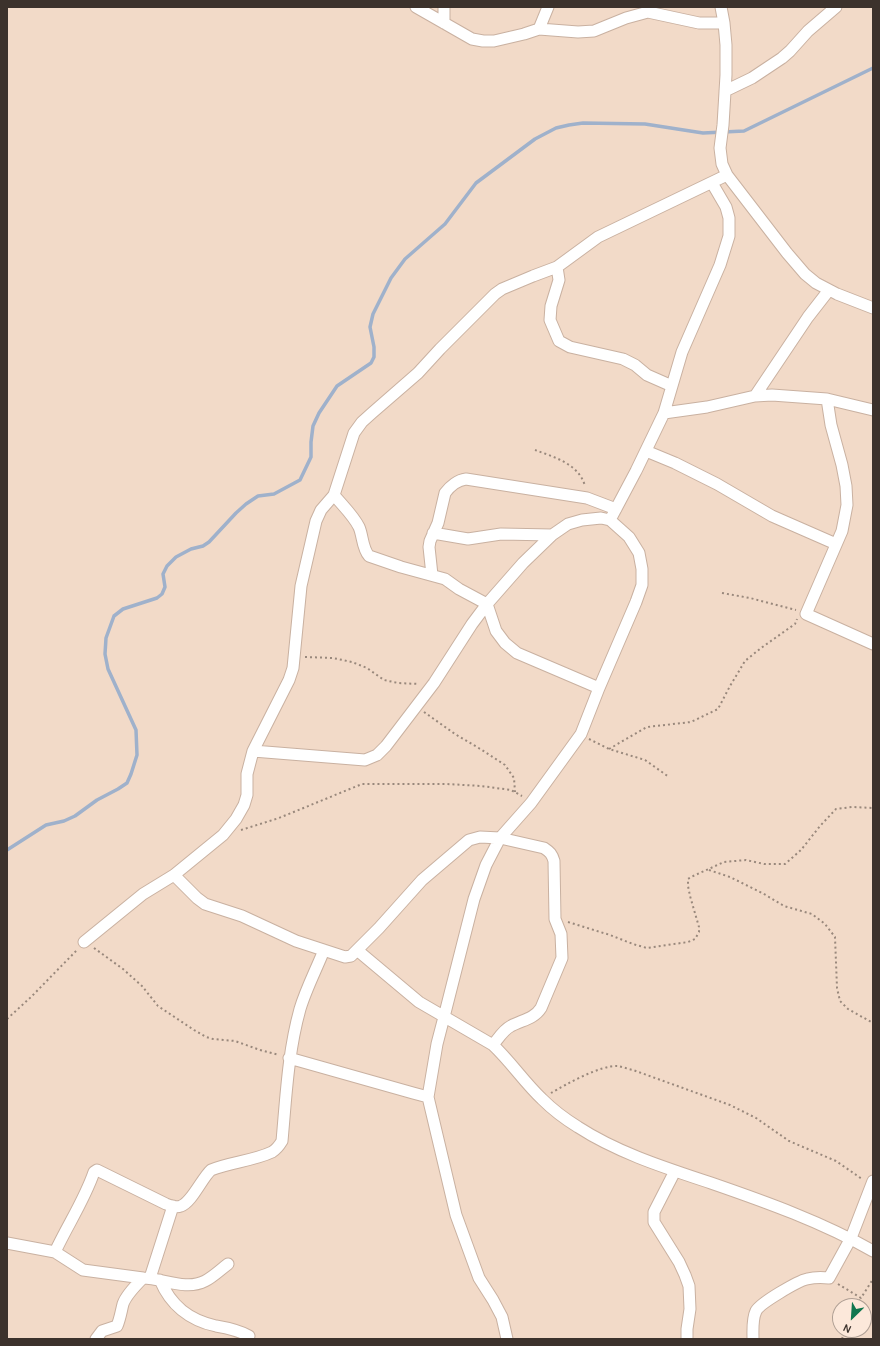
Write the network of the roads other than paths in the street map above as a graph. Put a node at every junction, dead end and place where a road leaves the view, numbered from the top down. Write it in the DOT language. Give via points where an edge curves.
graph roads {
  1 [pos="416,7"];
  2 [pos="444,7"];
  3 [pos="548,7"];
  4 [pos="721,7"];
  5 [pos="836,7"];
  6 [pos="633,11"];
  7 [pos="444,23"];
  8 [pos="724,23"];
  9 [pos="539,29"];
  10 [pos="725,91"];
  11 [pos="728,175"];
  12 [pos="712,183"];
  13 [pos="557,267"];
  14 [pos="828,290"];
  15 [pos="873,308"];
  16 [pos="672,386"];
  17 [pos="755,396"];
  18 [pos="827,399"];
  19 [pos="873,410"];
  20 [pos="664,413"];
  21 [pos="646,451"];
  22 [pos="334,494"];
  23 [pos="616,509"];
  24 [pos="610,520"];
  25 [pos="433,533"];
  26 [pos="552,534"];
  27 [pos="836,544"];
  28 [pos="432,575"];
  29 [pos="487,604"];
  30 [pos="873,644"];
  31 [pos="599,688"];
  32 [pos="253,751"];
  33 [pos="500,838"];
  34 [pos="174,875"];
  35 [pos="84,942"];
  36 [pos="324,950"];
  37 [pos="357,950"];
  38 [pos="444,1017"];
  39 [pos="493,1045"];
  40 [pos="290,1058"];
  41 [pos="428,1097"];
  42 [pos="675,1171"];
  43 [pos="872,1183"];
  44 [pos="173,1206"];
  45 [pos="851,1238"];
  46 [pos="7,1243"];
  47 [pos="873,1251"];
  48 [pos="55,1252"];
  49 [pos="228,1264"];
  50 [pos="151,1279"];
  51 [pos="251,1338"];
  52 [pos="96,1339"];
  53 [pos="507,1339"];
  54 [pos="688,1339"];
  55 [pos="754,1339"];
  1 -- 7 [label="street"];
  2 -- 7 [label="street"];
  3 -- 9 [label="street"];
  4 -- 8 [label="street"];
  5 -- 10 [label="street" via="782,58 752,78"];
  6 -- 8 [label="street" via="699,23"];
  6 -- 9 [label="street" via="594,31"];
  7 -- 9 [label="street" via="483,41 494,41"];
  8 -- 10 [label="street"];
  10 -- 11 [label="street" via="720,148 722,164"];
  11 -- 12 [label="street"];
  11 -- 14 [label="street" via="796,265"];
  12 -- 13 [label="street" via="598,237"];
  12 -- 16 [label="street" via="726,207 729,236 720,265 682,352"];
  13 -- 16 [label="street" via="559,280 551,306 550,320 559,341 570,347 630,361 647,375"];
  13 -- 22 [label="street" via="495,294 418,372 362,422 354,433"];
  14 -- 15 [label="street"];
  14 -- 17 [label="street"];
  16 -- 20 [label="street"];
  17 -- 18 [label="street"];
  17 -- 20 [label="street"];
  18 -- 19 [label="street"];
  18 -- 27 [label="street" via="830,425 846,486 847,505 842,531"];
  20 -- 21 [label="street"];
  21 -- 23 [label="street"];
  21 -- 27 [label="street" via="717,484 772,516"];
  22 -- 28 [label="street" via="355,520 369,556"];
  22 -- 32 [label="street" via="316,521 301,586 289,680"];
  23 -- 24 [label="street"];
  23 -- 25 [label="street" via="587,498 461,479 445,493"];
  24 -- 26 [label="street" via="582,520 568,524"];
  24 -- 31 [label="street" via="629,537 639,553 642,585"];
  25 -- 26 [label="street" via="468,539 501,534"];
  25 -- 28 [label="street" via="428,548"];
  26 -- 29 [label="street"];
  27 -- 30 [label="street" via="804,613"];
  28 -- 29 [label="street" via="445,579"];
  29 -- 31 [label="street" via="496,631 517,653"];
  29 -- 32 [label="street" via="416,707 377,756 365,760"];
  31 -- 33 [label="street" via="581,734 531,803"];
  32 -- 34 [label="street" via="247,774 247,795 244,805 223,835"];
  33 -- 37 [label="street" via="480,837 468,840 422,880"];
  33 -- 38 [label="street" via="486,865 474,899"];
  33 -- 39 [label="street" via="544,848 552,854 556,919 561,934 562,958 541,1008 533,1016 507,1028"];
  34 -- 35 [label="street" via="143,894"];
  34 -- 36 [label="street" via="205,904 242,916 296,941"];
  36 -- 37 [label="street" via="345,957 351,956"];
  36 -- 40 [label="street" via="306,989"];
  37 -- 38 [label="street" via="419,1002"];
  38 -- 39 [label="street"];
  38 -- 41 [label="street"];
  39 -- 42 [label="street" via="556,1112 604,1142"];
  40 -- 41 [label="street"];
  40 -- 44 [label="street" via="282,1140 279,1147 272,1152 211,1170 185,1204"];
  41 -- 53 [label="street" via="456,1215 479,1278 502,1317"];
  42 -- 45 [label="street" via="778,1208"];
  42 -- 54 [label="street" via="654,1212 654,1222 679,1262 689,1286"];
  43 -- 45 [label="street"];
  44 -- 48 [label="street" via="97,1170"];
  44 -- 50 [label="street"];
  45 -- 47 [label="street"];
  45 -- 55 [label="street" via="829,1278 806,1279 765,1302 756,1311"];
  46 -- 48 [label="street"];
  48 -- 50 [label="street" via="83,1270"];
  49 -- 50 [label="street" via="204,1282 192,1285"];
  50 -- 51 [label="street" via="184,1314 202,1322 239,1331"];
  50 -- 52 [label="street" via="132,1290 124,1303 117,1326 102,1331"];
}
